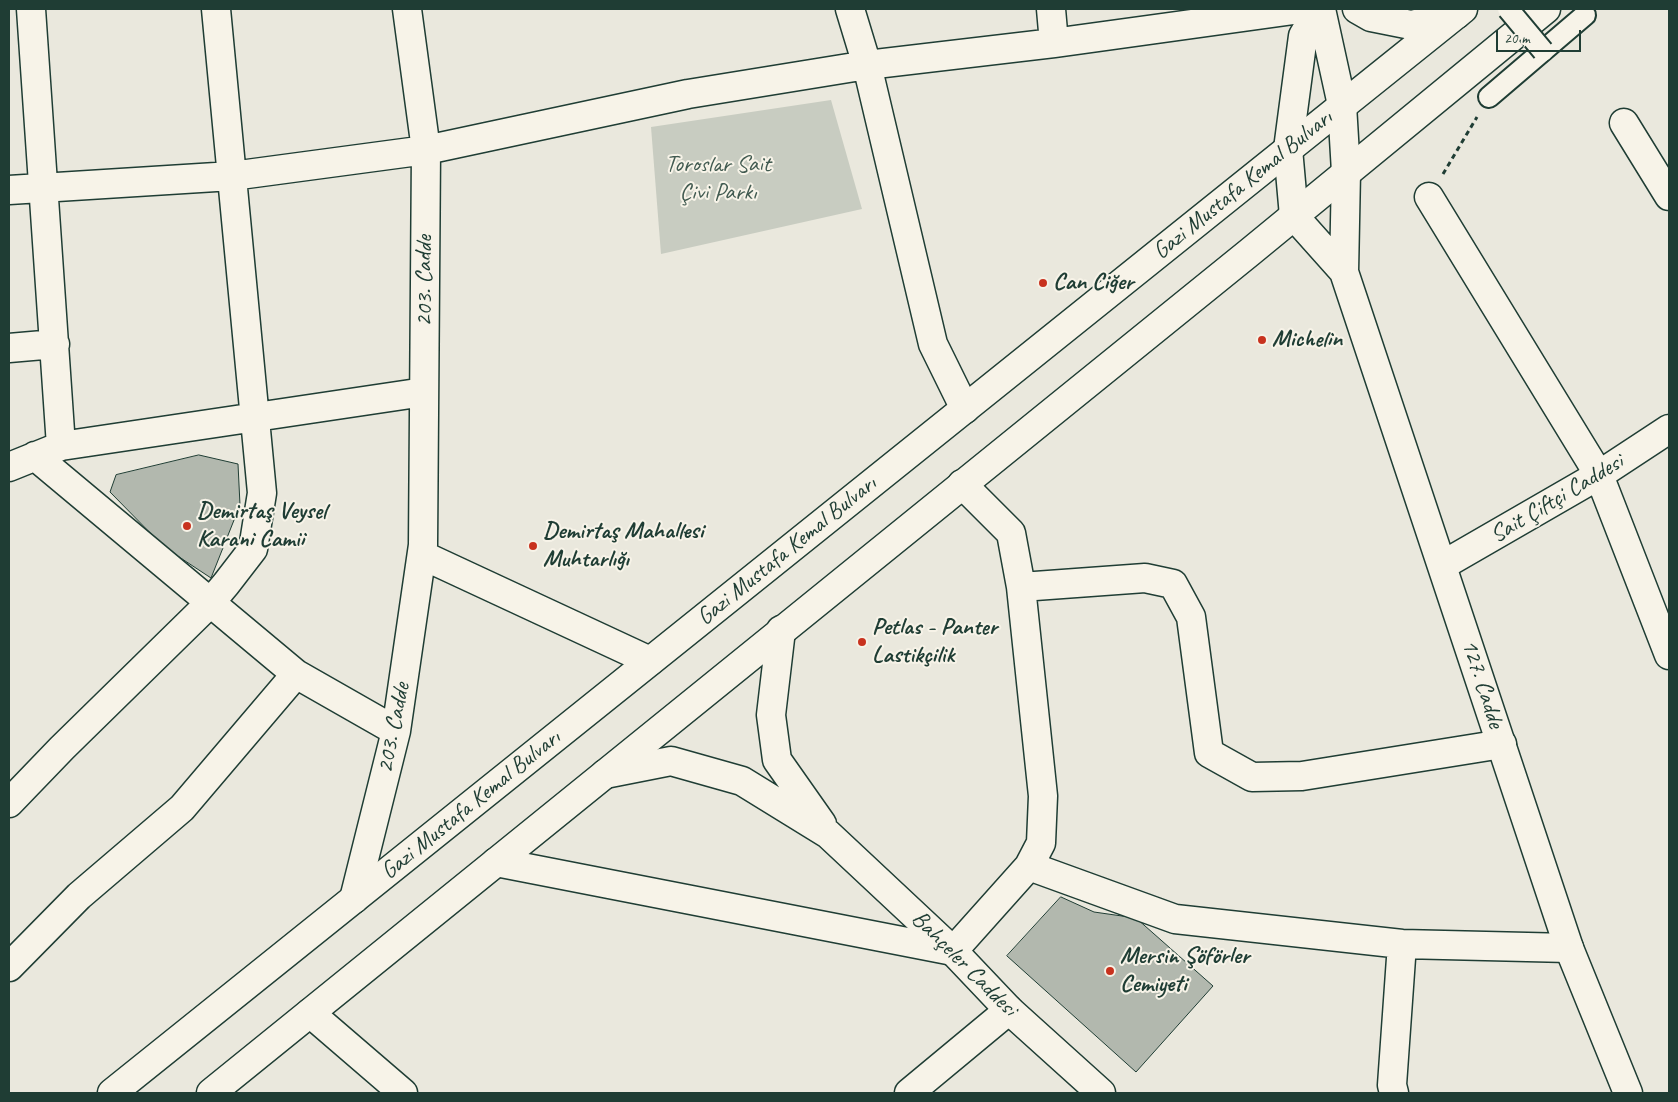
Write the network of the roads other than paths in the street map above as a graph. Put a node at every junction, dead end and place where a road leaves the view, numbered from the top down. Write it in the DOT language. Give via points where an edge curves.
graph roads {
  1 [pos="31,9"];
  2 [pos="216,9"];
  3 [pos="407,9"];
  4 [pos="850,9"];
  5 [pos="1051,9"];
  6 [pos="1301,9"];
  7 [pos="1320,9"];
  8 [pos="1508,9"];
  9 [pos="1546,9"];
  10 [pos="1460,11"];
  11 [pos="1370,12"];
  12 [pos="1585,15"];
  13 [pos="1054,43"];
  14 [pos="1543,51"];
  15 [pos="867,66"];
  16 [pos="1489,97"];
  17 [pos="1342,105"];
  18 [pos="1624,123"];
  19 [pos="1288,149"];
  20 [pos="426,150"];
  21 [pos="1346,172"];
  22 [pos="232,176"];
  23 [pos="44,187"];
  24 [pos="9,190"];
  25 [pos="1669,196"];
  26 [pos="1429,197"];
  27 [pos="1294,216"];
  28 [pos="1344,272"];
  29 [pos="54,344"];
  30 [pos="9,348"];
  31 [pos="424,392"];
  32 [pos="965,409"];
  33 [pos="254,416"];
  34 [pos="1669,429"];
  35 [pos="61,446"];
  36 [pos="35,456"];
  37 [pos="9,467"];
  38 [pos="1599,476"];
  39 [pos="962,484"];
  40 [pos="422,555"];
  41 [pos="1443,566"];
  42 [pos="1021,587"];
  43 [pos="210,603"];
  44 [pos="782,630"];
  45 [pos="1669,655"];
  46 [pos="650,661"];
  47 [pos="296,674"];
  48 [pos="396,731"];
  49 [pos="1502,744"];
  50 [pos="604,774"];
  51 [pos="9,803"];
  52 [pos="828,834"];
  53 [pos="496,862"];
  54 [pos="1029,866"];
  55 [pos="354,899"];
  56 [pos="1402,944"];
  57 [pos="1568,948"];
  58 [pos="953,951"];
  59 [pos="9,967"];
  60 [pos="1009,1010"];
  61 [pos="310,1013"];
  62 [pos="112,1093"];
  63 [pos="211,1093"];
  64 [pos="403,1093"];
  65 [pos="909,1093"];
  66 [pos="1101,1093"];
  67 [pos="1394,1093"];
  68 [pos="1628,1093"];
  1 -- 23 [label="main road"];
  2 -- 22 [label="main road"];
  3 -- 20 [label="main road, 203. Cadde"];
  4 -- 15 [label="main road"];
  5 -- 13 [label="main road"];
  6 -- 13 [label="main road"];
  7 -- 17 [label="main road"];
  7 -- 19 [label="main road" via="1303,36"];
  8 -- 14 [label="street, bridge"];
  9 -- 21 [label="main road"];
  10 -- 11 [label="main road" via="1411,25"];
  10 -- 17 [label="main road, Gazi Mustafa Kemal Bulvarı"];
  12 -- 14 [label="street"];
  13 -- 15 [label="main road"];
  14 -- 16 [label="street"];
  15 -- 20 [label="main road" via="688,94"];
  15 -- 32 [label="main road" via="933,344"];
  17 -- 19 [label="main road, Gazi Mustafa Kemal Bulvarı"];
  17 -- 21 [label="main road"];
  18 -- 25 [label="main road"];
  19 -- 27 [label="main road"];
  19 -- 32 [label="main road, Gazi Mustafa Kemal Bulvarı"];
  20 -- 22 [label="main road"];
  20 -- 31 [label="main road, 203. Cadde"];
  21 -- 27 [label="main road"];
  21 -- 28 [label="main road"];
  22 -- 23 [label="main road"];
  22 -- 33 [label="main road"];
  23 -- 24 [label="main road"];
  23 -- 29 [label="main road"];
  26 -- 38 [label="main road"];
  27 -- 28 [label="main road"];
  27 -- 39 [label="main road"];
  28 -- 41 [label="main road, 127. Cadde"];
  29 -- 30 [label="main road"];
  29 -- 35 [label="main road"];
  31 -- 33 [label="main road"];
  31 -- 40 [label="main road, 203. Cadde"];
  32 -- 46 [label="main road, Gazi Mustafa Kemal Bulvarı"];
  33 -- 35 [label="main road"];
  33 -- 43 [label="main road" via="262,494 254,548"];
  34 -- 38 [label="main road, Sait Çiftçi Caddesi"];
  35 -- 36 [label="main road"];
  36 -- 37 [label="main road"];
  36 -- 43 [label="main road"];
  38 -- 41 [label="main road, Sait Çiftçi Caddesi"];
  38 -- 45 [label="main road"];
  39 -- 42 [label="main road" via="1011,533"];
  39 -- 44 [label="main road"];
  40 -- 46 [label="main road"];
  40 -- 48 [label="main road, 203. Cadde"];
  41 -- 49 [label="main road, 127. Cadde"];
  42 -- 49 [label="main road" via="1145,578 1173,584 1191,617 1209,753 1252,778 1302,776"];
  42 -- 54 [label="main road" via="1043,796 1041,843"];
  43 -- 47 [label="main road"];
  43 -- 51 [label="main road"];
  44 -- 50 [label="main road"];
  44 -- 52 [label="main road" via="772,715 777,760"];
  46 -- 55 [label="main road, Gazi Mustafa Kemal Bulvarı"];
  47 -- 48 [label="main road"];
  47 -- 59 [label="main road" via="182,808 79,896"];
  48 -- 55 [label="main road, 203. Cadde"];
  49 -- 57 [label="main road, 127. Cadde"];
  50 -- 52 [label="main road" via="671,761 742,781"];
  50 -- 53 [label="main road"];
  52 -- 58 [label="main road, Bahçeler Caddesi"];
  53 -- 58 [label="main road"];
  53 -- 61 [label="main road"];
  54 -- 56 [label="main road" via="1175,919"];
  54 -- 58 [label="main road"];
  55 -- 62 [label="main road, Gazi Mustafa Kemal Bulvarı"];
  56 -- 57 [label="main road"];
  56 -- 67 [label="main road"];
  57 -- 68 [label="main road, 127. Cadde"];
  58 -- 60 [label="main road, Bahçeler Caddesi"];
  60 -- 65 [label="main road"];
  60 -- 66 [label="main road, Bahçeler Caddesi"];
  61 -- 63 [label="main road"];
  61 -- 64 [label="main road"];
}
